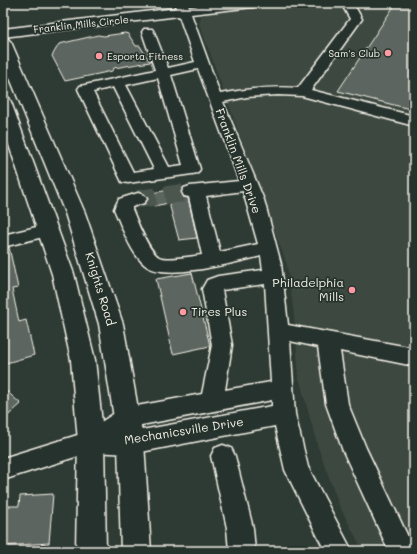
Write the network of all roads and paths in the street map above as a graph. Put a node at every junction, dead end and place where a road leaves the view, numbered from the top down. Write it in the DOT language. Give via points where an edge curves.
graph roads {
  1 [pos="253,3"];
  2 [pos="347,3"];
  3 [pos="182,7"];
  4 [pos="3,22"];
  5 [pos="148,32"];
  6 [pos="3,33"];
  7 [pos="3,42"];
  8 [pos="203,64"];
  9 [pos="163,73"];
  10 [pos="118,82"];
  11 [pos="302,92"];
  12 [pos="215,99"];
  13 [pos="3,102"];
  14 [pos="414,121"];
  15 [pos="164,173"];
  16 [pos="249,185"];
  17 [pos="138,199"];
  18 [pos="74,211"];
  19 [pos="47,224"];
  20 [pos="3,240"];
  21 [pos="268,248"];
  22 [pos="213,260"];
  23 [pos="273,276"];
  24 [pos="279,331"];
  25 [pos="328,340"];
  26 [pos="414,357"];
  27 [pos="282,389"];
  28 [pos="212,402"];
  29 [pos="284,414"];
  30 [pos="129,430"];
  31 [pos="91,441"];
  32 [pos="223,456"];
  33 [pos="3,469"];
  34 [pos="241,540"];
  35 [pos="91,551"];
  36 [pos="136,551"];
  37 [pos="254,551"];
  38 [pos="339,551"];
  39 [pos="398,551"];
  1 -- 3 [label="street, Franklin Mills Circle"];
  2 -- 11 [label="street" via="354,12 360,13"];
  3 -- 4 [label="street, Franklin Mills Circle"];
  3 -- 6 [label="street, Franklin Mills Circle"];
  3 -- 8 [label="street, Franklin Mills Drive"];
  5 -- 9 [label="street"];
  7 -- 18 [label="main road, Knights Road"];
  8 -- 9 [label="street"];
  8 -- 12 [label="street, Franklin Mills Drive"];
  9 -- 10 [label="street"];
  9 -- 15 [label="street" via="192,169"];
  10 -- 15 [label="street"];
  10 -- 15 [label="street" via="85,89 128,178"];
  11 -- 12 [label="street" via="248,93"];
  11 -- 14 [label="street"];
  12 -- 16 [label="street, Franklin Mills Drive"];
  13 -- 19 [label="main road"];
  16 -- 21 [label="street, Franklin Mills Drive"];
  16 -- 22 [label="street" via="193,192"];
  17 -- 22 [label="street" via="125,203 123,209 152,262 163,266"];
  18 -- 19 [label="main road"];
  18 -- 30 [label="main road, Knights Road" via="111,324"];
  19 -- 20 [label="street"];
  19 -- 31 [label="main road" via="63,274 83,360"];
  21 -- 22 [label="street"];
  21 -- 23 [label="street, Franklin Mills Drive"];
  23 -- 24 [label="street, Franklin Mills Drive"];
  23 -- 28 [label="street" via="218,282 212,289 222,345"];
  24 -- 25 [label="street"];
  24 -- 27 [label="street, Franklin Mills Drive"];
  25 -- 26 [label="street"];
  25 -- 39 [label="street" via="337,404 355,451 401,550"];
  27 -- 28 [label="street, Mechanicsville Drive"];
  27 -- 29 [label="street, Franklin Mills Drive"];
  28 -- 30 [label="street, Mechanicsville Drive"];
  29 -- 30 [label="street, Mechanicsville Drive"];
  29 -- 38 [label="street, Franklin Mills Drive" via="297,470"];
  30 -- 31 [label="street, Mechanicsville Drive"];
  30 -- 36 [label="main road, Knights Road"];
  31 -- 33 [label="street"];
  31 -- 35 [label="main road"];
  32 -- 34 [label="street"];
  34 -- 37 [label="street"];
}
